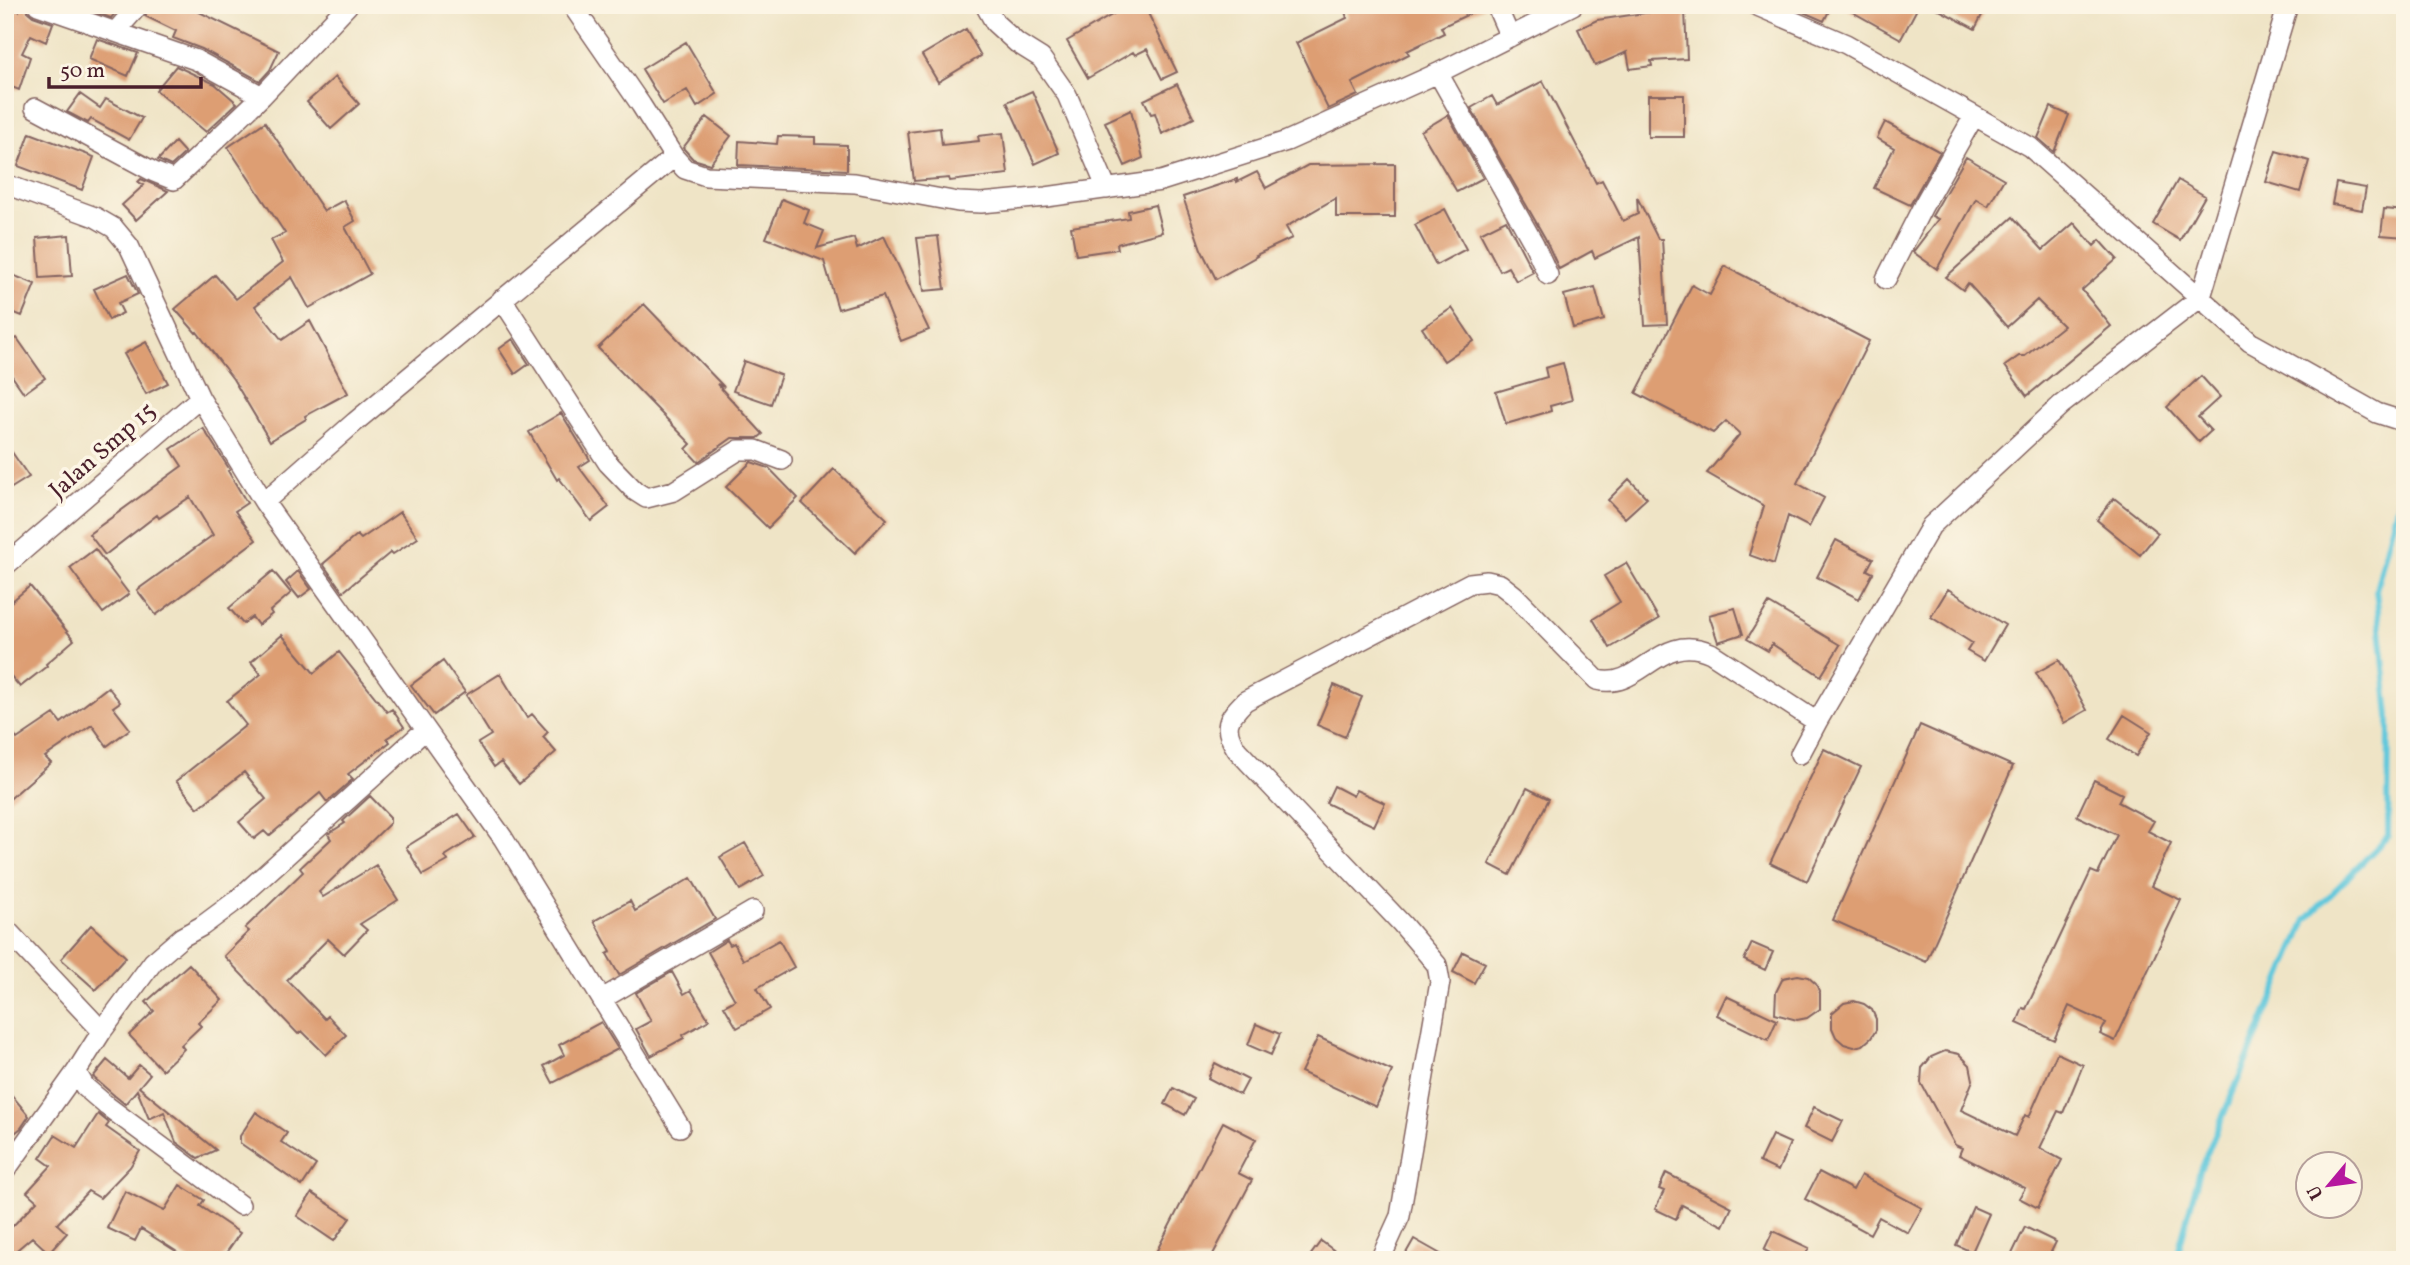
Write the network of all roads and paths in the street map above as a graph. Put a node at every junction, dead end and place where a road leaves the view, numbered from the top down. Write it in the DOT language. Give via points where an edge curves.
graph roads {
  1 [pos="38,5"];
  2 [pos="139,5"];
  3 [pos="348,5"];
  4 [pos="572,5"];
  5 [pos="985,5"];
  6 [pos="1496,5"];
  7 [pos="1573,5"];
  8 [pos="1755,5"];
  9 [pos="2288,5"];
  10 [pos="117,31"];
  11 [pos="1510,37"];
  12 [pos="1438,73"];
  13 [pos="262,96"];
  14 [pos="36,108"];
  15 [pos="1974,116"];
  16 [pos="674,157"];
  17 [pos="5,184"];
  18 [pos="1107,189"];
  19 [pos="1548,275"];
  20 [pos="1886,279"];
  21 [pos="2201,297"];
  22 [pos="502,299"];
  23 [pos="200,398"];
  24 [pos="2405,422"];
  25 [pos="782,460"];
  26 [pos="264,502"];
  27 [pos="5,566"];
  28 [pos="1816,722"];
  29 [pos="425,730"];
  30 [pos="1800,754"];
  31 [pos="753,911"];
  32 [pos="5,928"];
  33 [pos="601,999"];
  34 [pos="102,1031"];
  35 [pos="76,1072"];
  36 [pos="681,1127"];
  37 [pos="5,1171"];
  38 [pos="240,1205"];
  39 [pos="1380,1260"];
  1 -- 10 [label="street"];
  2 -- 10 [label="street"];
  3 -- 13 [label="street"];
  4 -- 16 [label="street"];
  5 -- 18 [label="street" via="1009,37 1041,58 1067,95"];
  6 -- 11 [label="street"];
  7 -- 11 [label="street"];
  8 -- 15 [label="street" via="1846,44"];
  9 -- 21 [label="street"];
  10 -- 13 [label="street" via="196,60"];
  11 -- 12 [label="street"];
  12 -- 18 [label="street" via="1287,141 1161,181"];
  12 -- 19 [label="street"];
  13 -- 14 [label="street" via="174,180"];
  15 -- 20 [label="street"];
  15 -- 21 [label="street" via="2030,148"];
  16 -- 18 [label="street" via="685,169 706,176 855,183 958,202 1010,202"];
  16 -- 22 [label="street"];
  17 -- 23 [label="street" via="114,228 129,246"];
  21 -- 24 [label="street" via="2250,342 2377,413"];
  21 -- 28 [label="street" via="2061,405 1931,526"];
  22 -- 25 [label="street" via="608,463 646,498 674,491 739,450 756,450"];
  22 -- 26 [label="street"];
  23 -- 26 [label="street"];
  23 -- 27 [label="street, Jalan Smp 15"];
  26 -- 29 [label="street"];
  28 -- 30 [label="street"];
  28 -- 39 [label="street" via="1697,647 1682,646 1663,654 1620,680 1597,680 1514,596 1500,584 1487,581 1471,583 1432,601 1245,701 1232,714 1228,726 1237,750 1437,965 1440,982 1400,1216"];
  29 -- 33 [label="street" via="503,838"];
  29 -- 34 [label="street" via="237,900 153,962"];
  31 -- 33 [label="street"];
  32 -- 34 [label="street"];
  33 -- 36 [label="street"];
  34 -- 35 [label="street"];
  35 -- 37 [label="street"];
  35 -- 38 [label="street" via="107,1107"];
}
